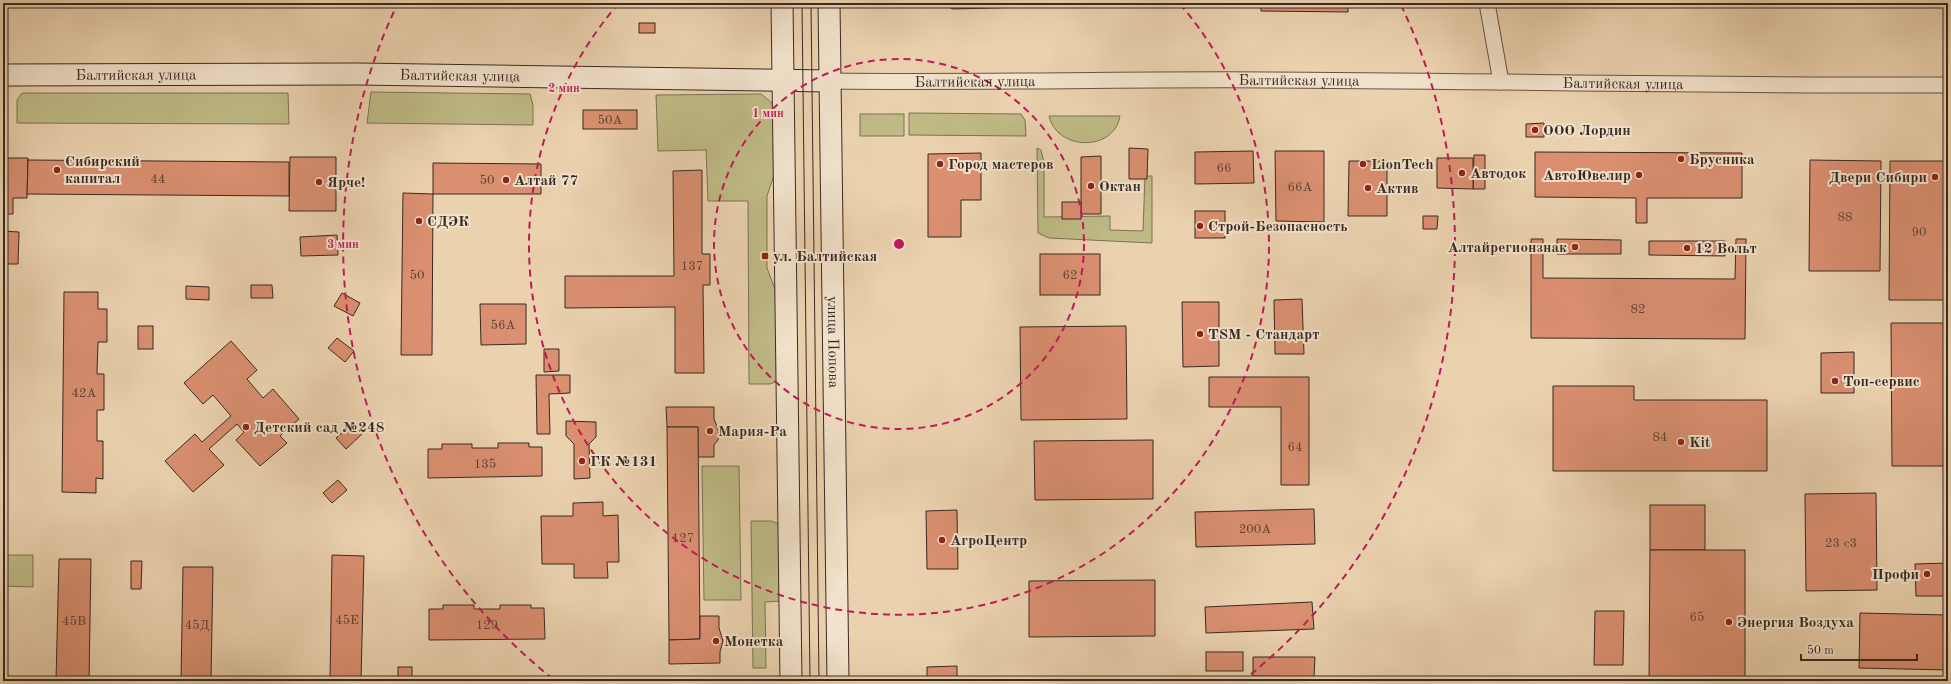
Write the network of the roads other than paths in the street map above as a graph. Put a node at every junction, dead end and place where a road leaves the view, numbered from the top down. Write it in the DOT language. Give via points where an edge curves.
graph roads {
  1 [pos="782,3"];
  2 [pos="829,3"];
  3 [pos="1488,3"];
  4 [pos="3,75"];
  5 [pos="784,80"];
  6 [pos="830,80"];
  7 [pos="1501,82"];
  8 [pos="1948,85"];
  9 [pos="791,681"];
  10 [pos="838,681"];
  1 -- 5 [label="main road"];
  2 -- 6 [label="main road, улица Попова"];
  3 -- 7 [label="street"];
  4 -- 5 [label="main road, Балтийская улица" via="358,74"];
  5 -- 6 [label="main road, Балтийская улица"];
  5 -- 9 [label="main road"];
  6 -- 7 [label="street, Балтийская улица"];
  6 -- 10 [label="main road, улица Попова"];
  7 -- 8 [label="street, Балтийская улица" via="1781,86"];
}
